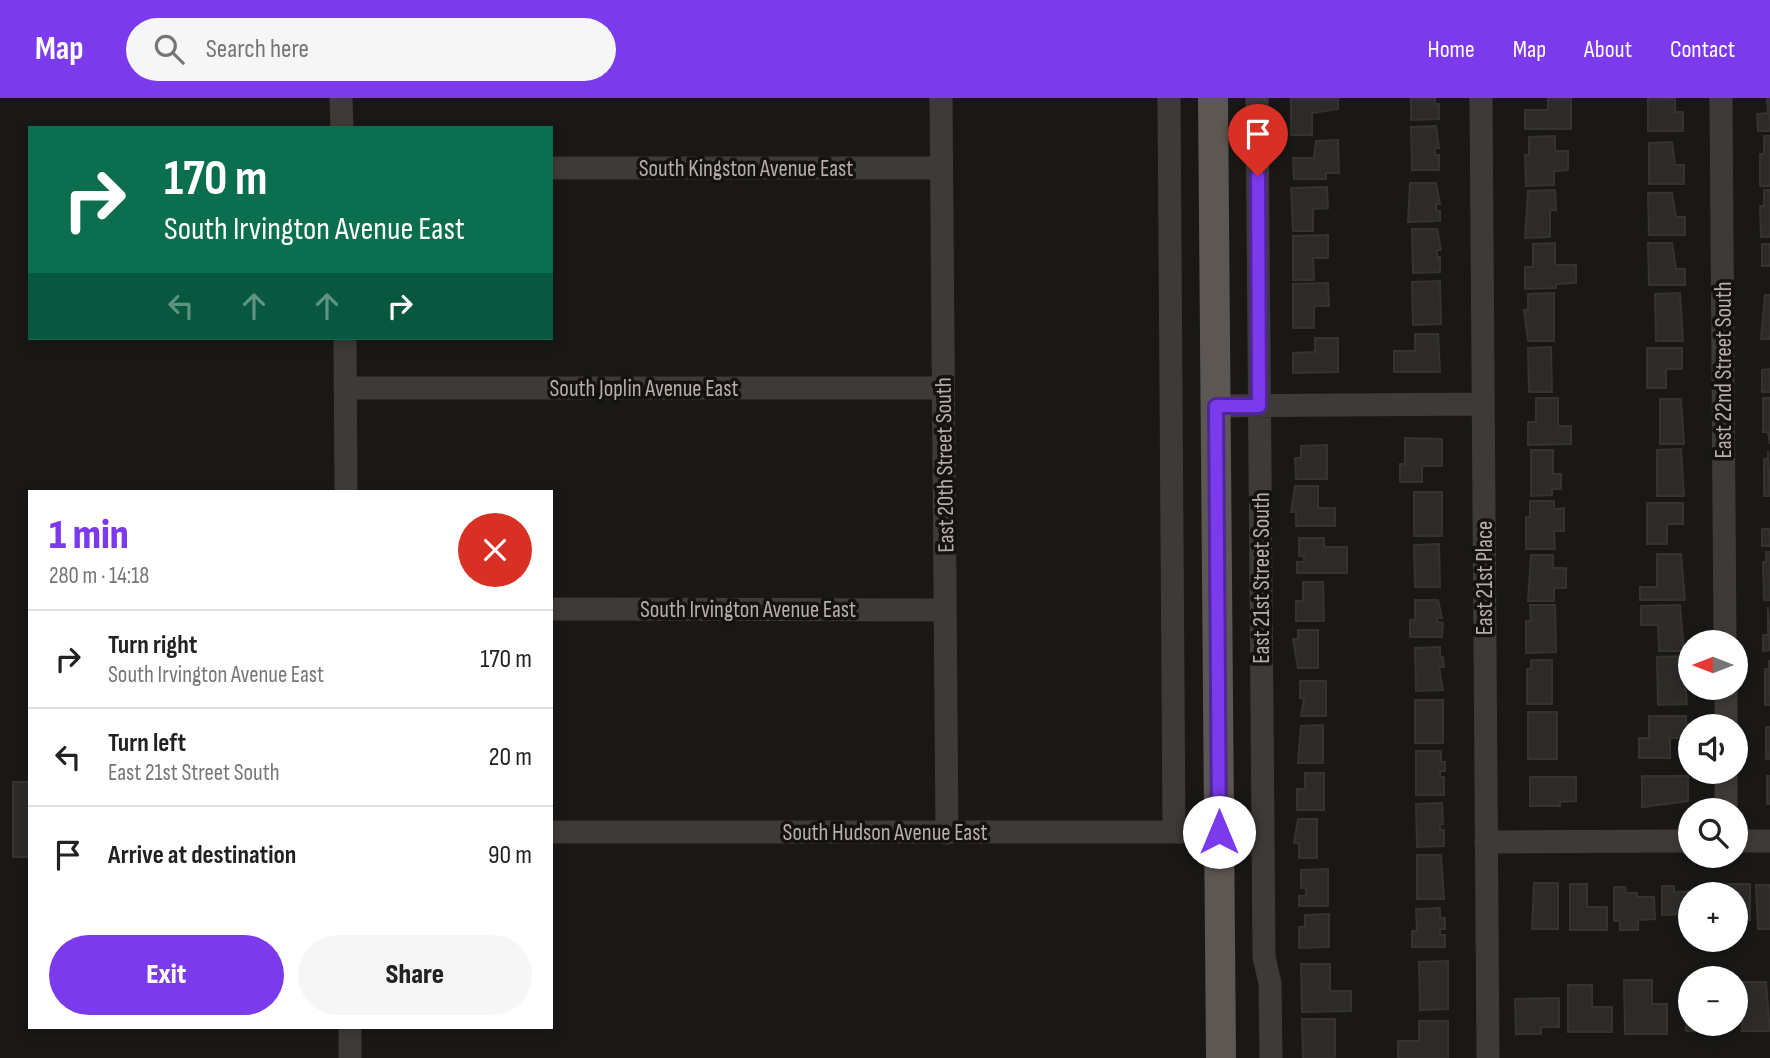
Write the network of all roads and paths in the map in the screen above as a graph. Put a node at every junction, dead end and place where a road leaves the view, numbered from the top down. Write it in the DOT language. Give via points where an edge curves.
graph roads {
  1 [pos="341,98"];
  2 [pos="941,98"];
  3 [pos="1169,98"];
  4 [pos="1213,98"];
  5 [pos="1257,98"];
  6 [pos="1481,98"];
  7 [pos="1721,98"];
  8 [pos="342,126"];
  9 [pos="553,168"];
  10 [pos="941,168"];
  11 [pos="345,340"];
  12 [pos="345,388"];
  13 [pos="943,388"];
  14 [pos="1483,404"];
  15 [pos="1216,406"];
  16 [pos="1259,406"];
  17 [pos="346,490"];
  18 [pos="553,609"];
  19 [pos="945,610"];
  20 [pos="1725,630"];
  21 [pos="553,832"];
  22 [pos="947,832"];
  23 [pos="1174,832"];
  24 [pos="1219,832"];
  25 [pos="1678,841"];
  26 [pos="1748,841"];
  27 [pos="1770,841"];
  28 [pos="1486,842"];
  29 [pos="350,1029"];
  30 [pos="350,1058"];
  31 [pos="1221,1058"];
  32 [pos="1271,1058"];
  33 [pos="1488,1058"];
  1 -- 8 [label="street"];
  2 -- 10 [label="street, East 20th Street South"];
  3 -- 23 [label="street"];
  4 -- 15 [label="main road, East 21st Street South"];
  5 -- 16 [label="street, East 21st Street South"];
  6 -- 14 [label="street, East 21st Place"];
  7 -- 20 [label="street, East 22nd Street South"];
  9 -- 10 [label="street, South Kingston Avenue East"];
  10 -- 13 [label="street, East 20th Street South"];
  11 -- 12 [label="street"];
  12 -- 13 [label="street, South Joplin Avenue East"];
  12 -- 17 [label="street"];
  13 -- 19 [label="street, East 20th Street South"];
  14 -- 16 [label="street"];
  14 -- 28 [label="street, East 21st Place"];
  15 -- 16 [label="street"];
  15 -- 24 [label="main road, East 21st Street South"];
  16 -- 32 [label="street, East 21st Street South" via="1264,957 1270,983"];
  18 -- 19 [label="street, South Irvington Avenue East"];
  19 -- 22 [label="street, East 20th Street South"];
  21 -- 22 [label="street, South Hudson Avenue East"];
  22 -- 23 [label="street, South Hudson Avenue East"];
  23 -- 24 [label="street, South Hudson Avenue East"];
  24 -- 31 [label="main road, East 21st Street South"];
  25 -- 28 [label="street"];
  26 -- 27 [label="street"];
  28 -- 33 [label="street, East 21st Place"];
  29 -- 30 [label="street"];
}
